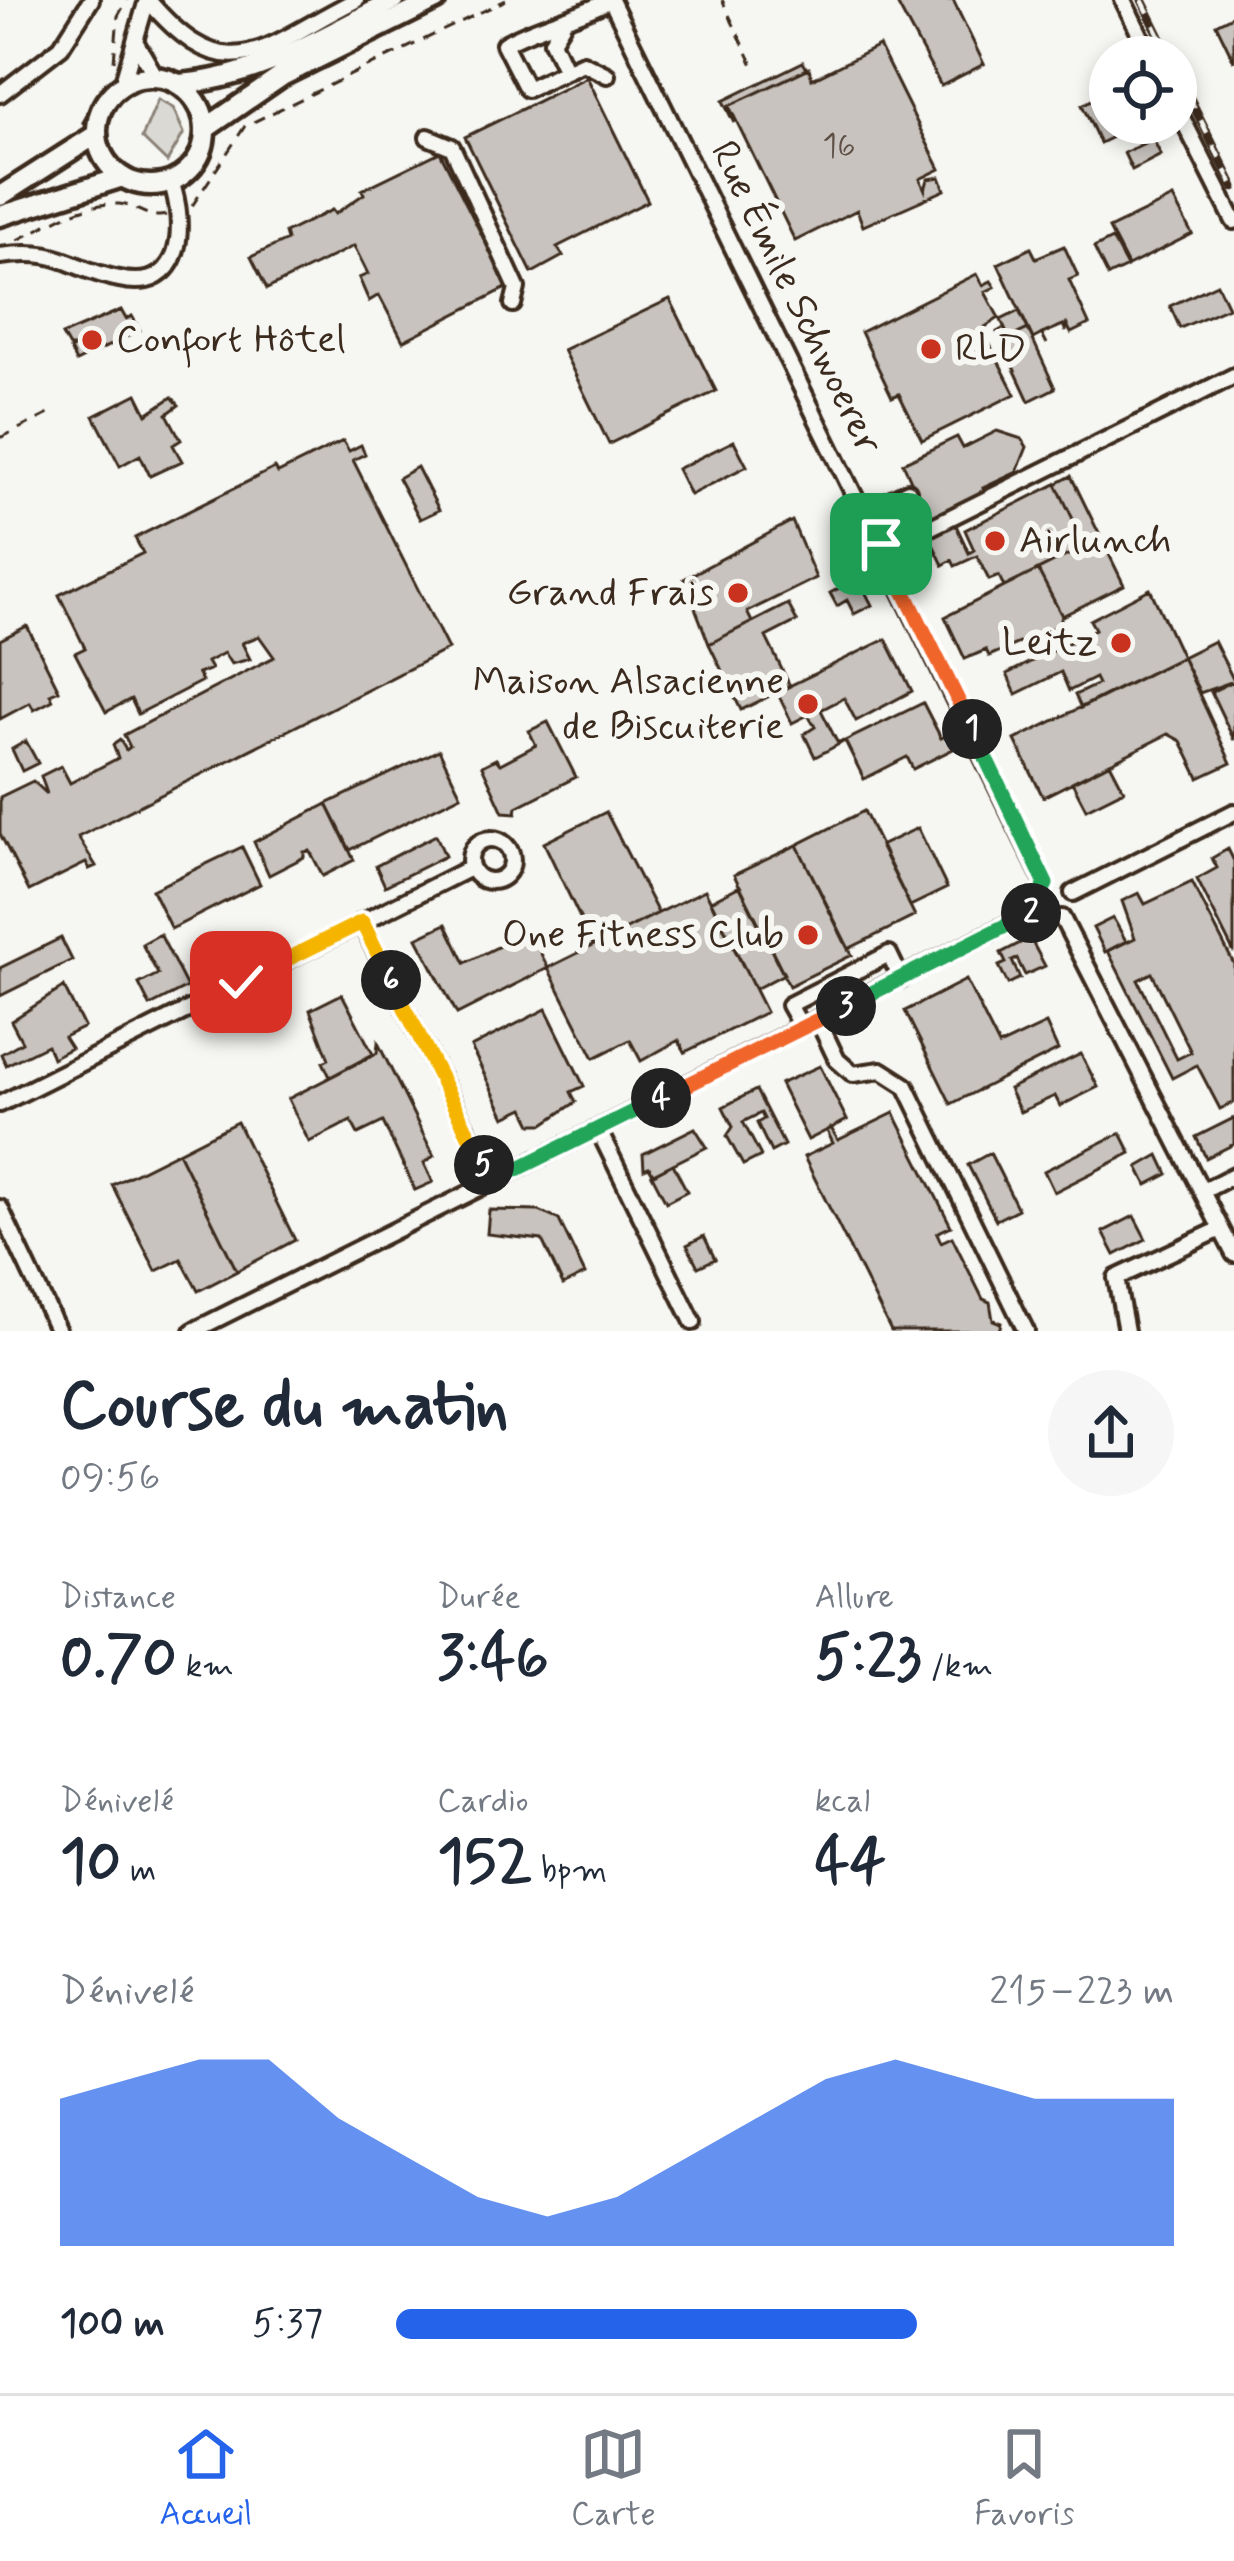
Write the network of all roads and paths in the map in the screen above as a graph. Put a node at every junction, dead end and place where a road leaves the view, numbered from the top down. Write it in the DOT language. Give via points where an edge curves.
graph roads {
  1 [pos="91,0"];
  2 [pos="127,0"];
  3 [pos="147,0"];
  4 [pos="356,0"];
  5 [pos="395,0"];
  6 [pos="436,0"];
  7 [pos="506,0"];
  8 [pos="610,0"];
  9 [pos="1123,0"];
  10 [pos="729,15"];
  11 [pos="562,25"];
  12 [pos="1141,36"];
  13 [pos="136,40"];
  14 [pos="566,71"];
  15 [pos="756,71"];
  16 [pos="608,75"];
  17 [pos="156,77"];
  18 [pos="179,84"];
  19 [pos="122,85"];
  20 [pos="0,94"];
  21 [pos="205,129"];
  22 [pos="88,134"];
  23 [pos="428,137"];
  24 [pos="1195,144"];
  25 [pos="123,177"];
  26 [pos="171,182"];
  27 [pos="0,196"];
  28 [pos="181,211"];
  29 [pos="0,216"];
  30 [pos="1234,220"];
  31 [pos="0,256"];
  32 [pos="513,304"];
  33 [pos="1234,376"];
  34 [pos="51,413"];
  35 [pos="0,438"];
  36 [pos="908,490"];
  37 [pos="865,512"];
  38 [pos="881,544"];
  39 [pos="1234,812"];
  40 [pos="470,868"];
  41 [pos="1046,884"];
  42 [pos="1073,892"];
  43 [pos="1036,910"];
  44 [pos="1062,919"];
  45 [pos="362,922"];
  46 [pos="901,979"];
  47 [pos="818,1020"];
  48 [pos="802,1028"];
  49 [pos="0,1104"];
  50 [pos="598,1130"];
  51 [pos="1234,1175"];
  52 [pos="493,1181"];
  53 [pos="1203,1191"];
  54 [pos="0,1208"];
  55 [pos="1222,1228"];
  56 [pos="1234,1254"];
  57 [pos="693,1322"];
  58 [pos="58,1331"];
  59 [pos="193,1331"];
  60 [pos="1026,1331"];
  61 [pos="1126,1331"];
  1 -- 20 [label="street" via="61,47"];
  2 -- 22 [label="path" via="113,43 115,67 92,100"];
  3 -- 4 [label="street" via="196,46 224,59"];
  3 -- 13 [label="street"];
  5 -- 18 [label="main road" via="273,61"];
  6 -- 21 [label="main road" via="282,76"];
  7 -- 28 [label="path" via="245,126 198,203"];
  8 -- 11 [label="street"];
  8 -- 37 [label="street, Rue Émile Schwoerer"];
  9 -- 12 [label="street"];
  10 -- 15 [label="path"];
  11 -- 14 [label="street" via="552,41"];
  11 -- 14 [label="street" via="541,24 504,44 527,89"];
  13 -- 17 [label="street"];
  13 -- 19 [label="street"];
  14 -- 16 [label="street" via="583,63"];
  17 -- 18 [label="main road"];
  17 -- 19 [label="main road"];
  18 -- 21 [label="main road" via="197,103"];
  19 -- 22 [label="main road"];
  21 -- 26 [label="main road" via="196,161"];
  22 -- 25 [label="main road"];
  22 -- 27 [label="main road"];
  23 -- 32 [label="street" via="452,147 517,288"];
  24 -- 30 [label="street"];
  25 -- 26 [label="main road"];
  25 -- 29 [label="main road"];
  26 -- 28 [label="street"];
  28 -- 31 [label="path" via="156,218 123,204 83,207"];
  28 -- 31 [label="street" via="182,242 163,270 143,281 34,252"];
  33 -- 38 [label="street" via="928,529"];
  34 -- 35 [label="path"];
  36 -- 37 [label="street"];
  37 -- 38 [label="street, Rue Émile Schwoerer"];
  38 -- 41 [label="street, Rue Émile Schwoerer"];
  39 -- 42 [label="street"];
  40 -- 45 [label="street"];
  41 -- 42 [label="street"];
  41 -- 43 [label="street"];
  42 -- 44 [label="street"];
  43 -- 44 [label="street"];
  43 -- 46 [label="street"];
  44 -- 53 [label="street"];
  45 -- 49 [label="street"];
  45 -- 52 [label="street"];
  46 -- 47 [label="street"];
  46 -- 48 [label="street" via="889,954 789,1005"];
  47 -- 48 [label="street"];
  47 -- 60 [label="street" via="853,1074 881,1070 905,1086"];
  48 -- 50 [label="street"];
  50 -- 52 [label="street"];
  50 -- 57 [label="street"];
  51 -- 53 [label="street"];
  52 -- 59 [label="street"];
  53 -- 55 [label="street"];
  54 -- 58 [label="street"];
  55 -- 56 [label="street"];
  55 -- 61 [label="street" via="1116,1279"];
}
